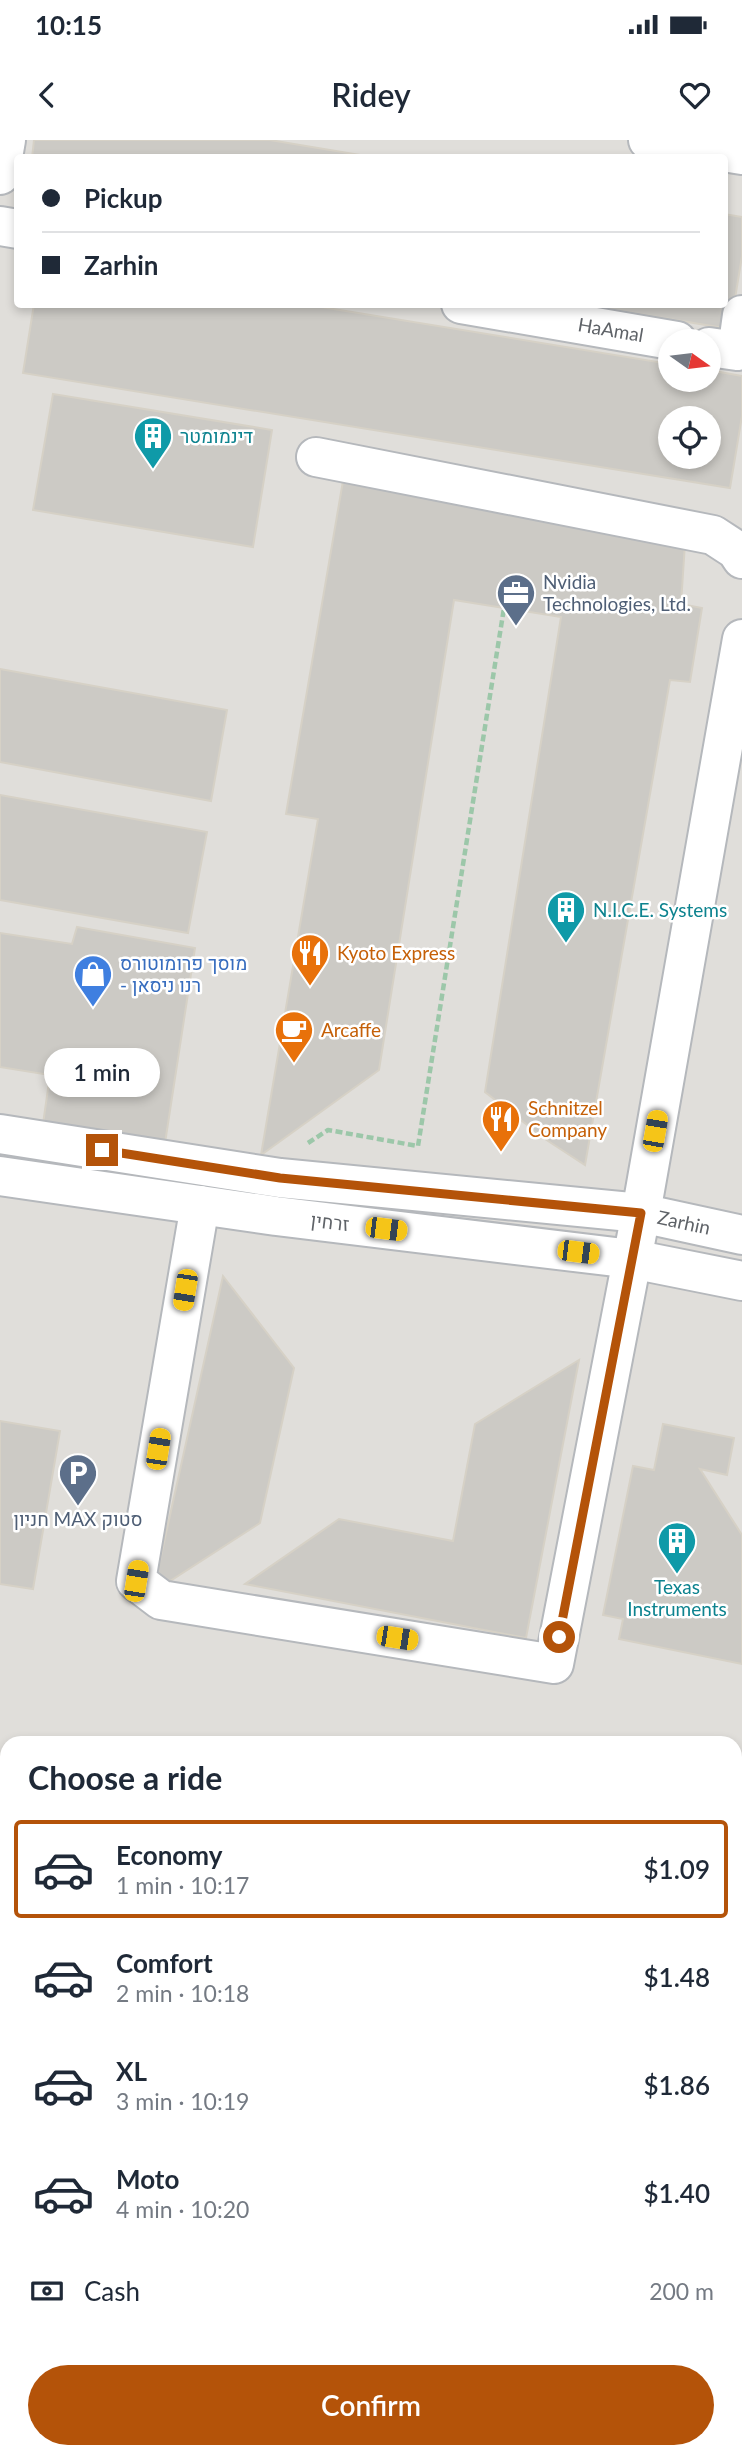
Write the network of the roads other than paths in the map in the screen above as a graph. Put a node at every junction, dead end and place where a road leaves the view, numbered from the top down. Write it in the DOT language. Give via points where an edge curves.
graph roads {
  1 [pos="6,140"];
  2 [pos="648,140"];
  3 [pos="742,155"];
  4 [pos="0,175"];
  5 [pos="484,308"];
  6 [pos="658,338"];
  7 [pos="316,457"];
  8 [pos="742,559"];
  9 [pos="742,639"];
  10 [pos="0,1134"];
  11 [pos="0,1176"];
  12 [pos="200,1205"];
  13 [pos="641,1213"];
  14 [pos="742,1235"];
  15 [pos="632,1259"];
  16 [pos="742,1281"];
  1 -- 4 [label="street"];
  2 -- 3 [label="street"];
  5 -- 6 [label="street, HaAmal"];
  7 -- 8 [label="street" via="713,535"];
  9 -- 13 [label="street"];
  10 -- 13 [label="street, Zarhin" via="280,1178"];
  11 -- 12 [label="street, זרחין"];
  12 -- 15 [label="street, זרחין"];
  12 -- 15 [label="street" via="136,1581 161,1600 554,1664"];
  13 -- 14 [label="street, Zarhin"];
  13 -- 15 [label="street"];
  15 -- 16 [label="street, זרחין"];
}
